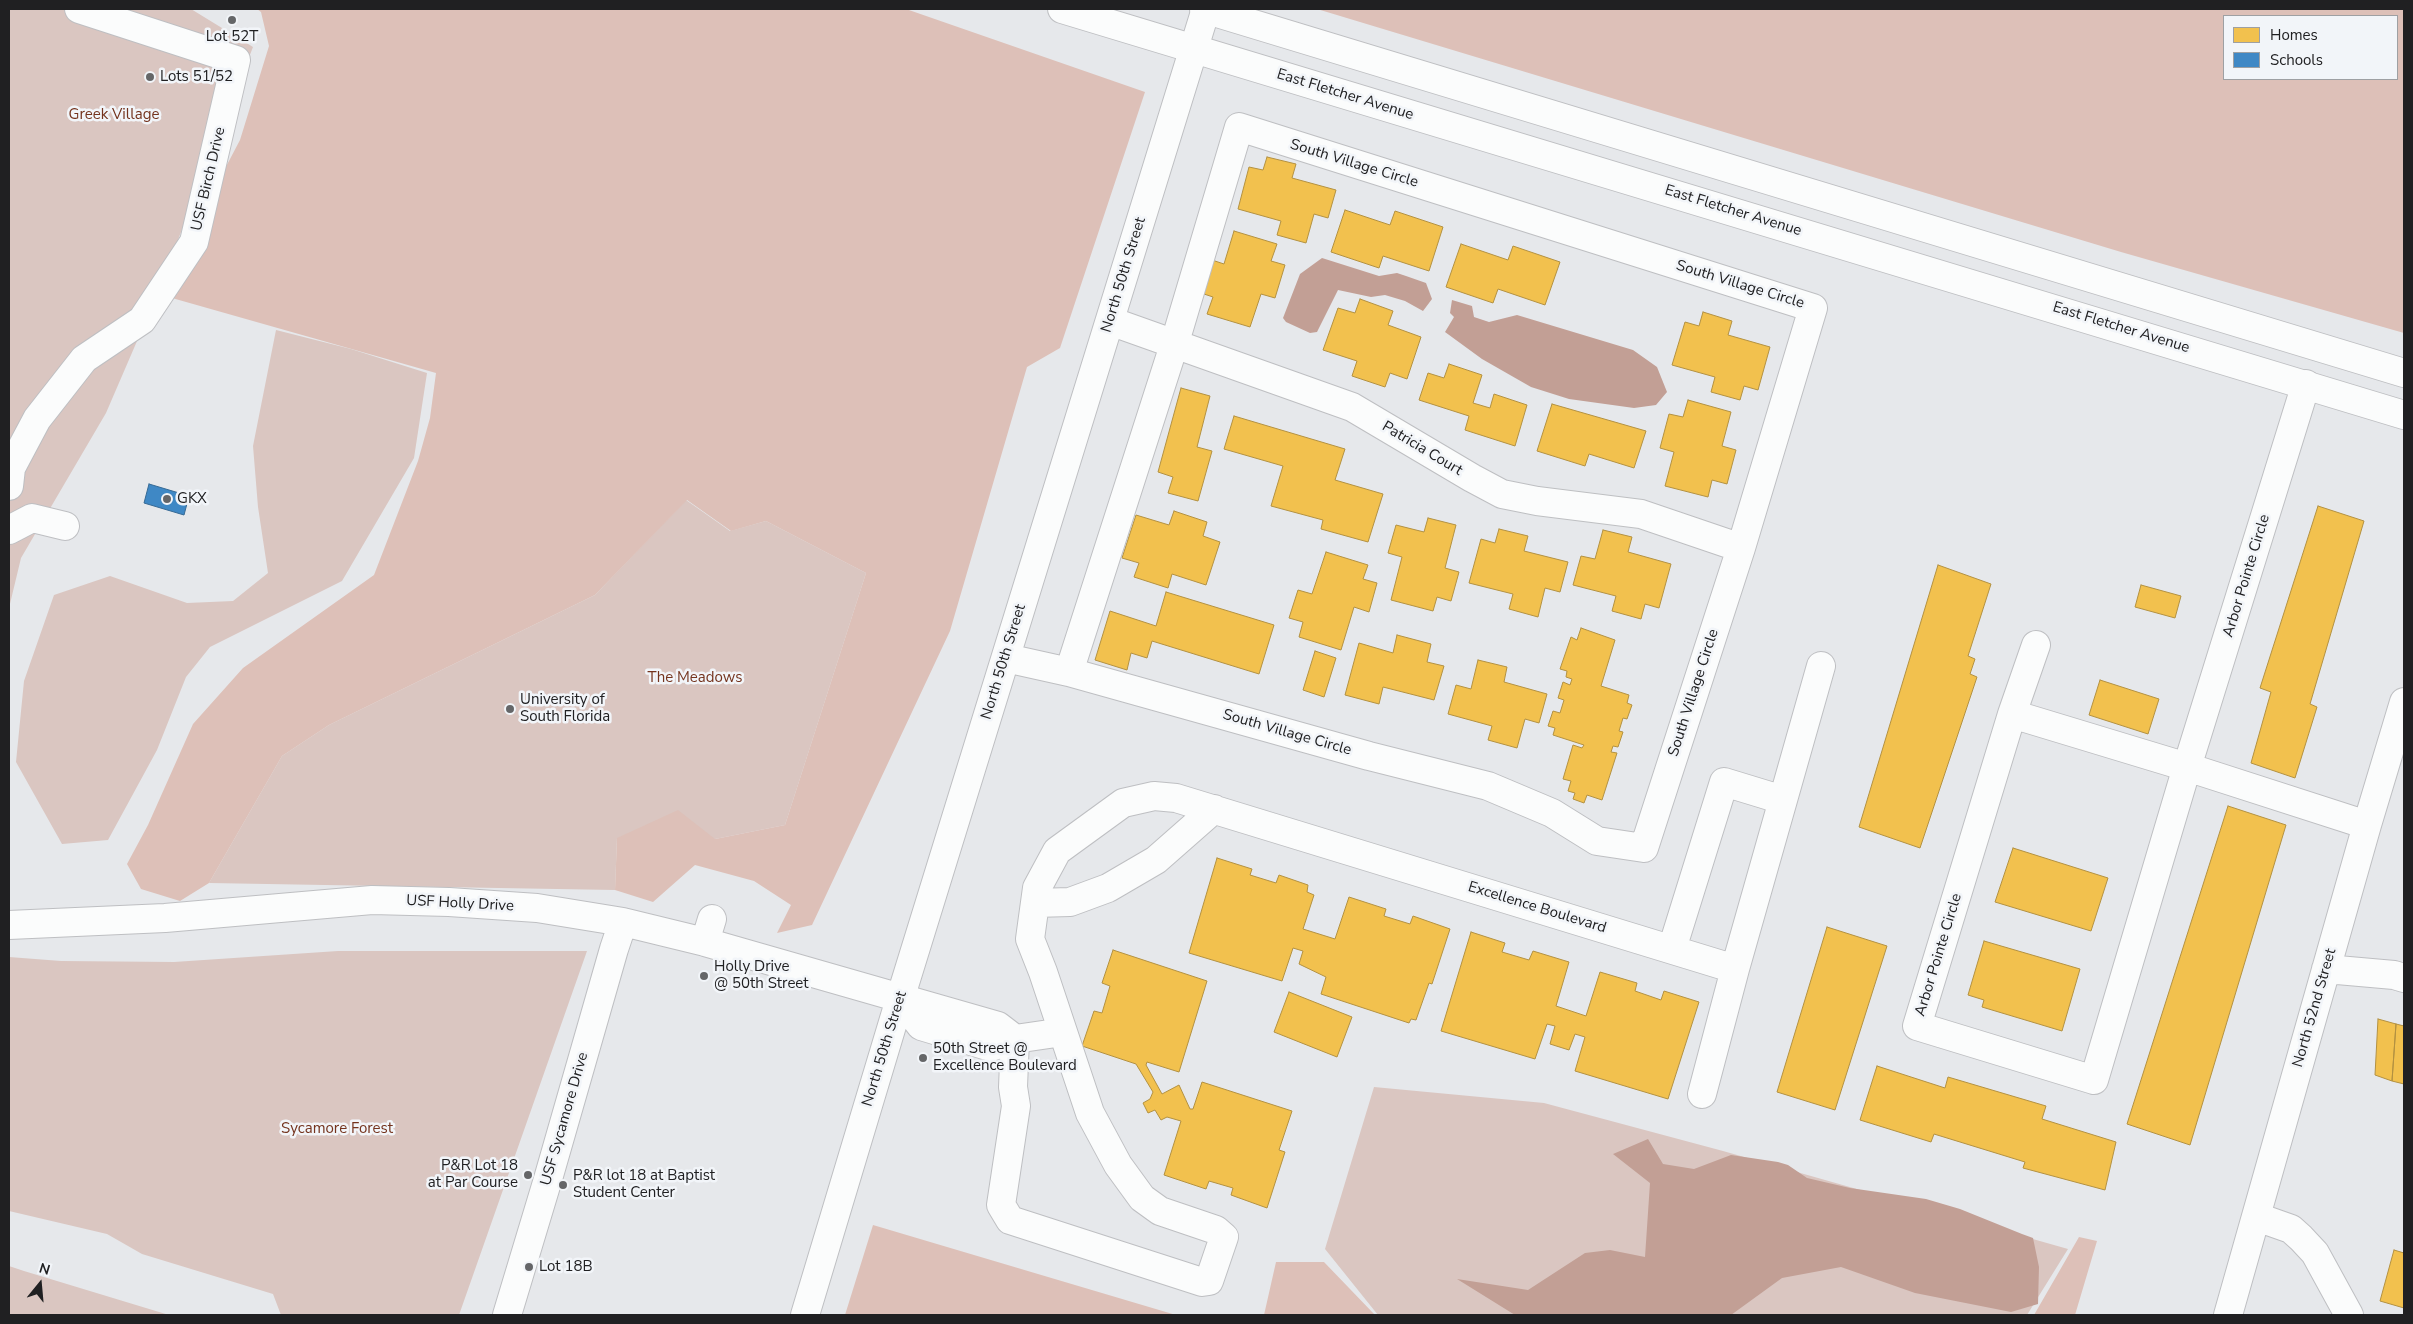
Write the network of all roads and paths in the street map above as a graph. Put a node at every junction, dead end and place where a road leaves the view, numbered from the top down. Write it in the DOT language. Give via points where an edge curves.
graph roads {
  1 [pos="78,9"];
  2 [pos="1062,9"];
  3 [pos="1205,9"];
  4 [pos="1194,49"];
  5 [pos="1110,320"];
  6 [pos="1175,342"];
  7 [pos="2404,373"];
  8 [pos="2306,384"];
  9 [pos="2404,415"];
  10 [pos="9,486"];
  11 [pos="65,526"];
  12 [pos="9,530"];
  13 [pos="1741,548"];
  14 [pos="2036,644"];
  15 [pos="1006,658"];
  16 [pos="1821,666"];
  17 [pos="1069,672"];
  18 [pos="2404,704"];
  19 [pos="2012,714"];
  20 [pos="2187,767"];
  21 [pos="1783,800"];
  22 [pos="1214,809"];
  23 [pos="2367,825"];
  24 [pos="1035,903"];
  25 [pos="623,922"];
  26 [pos="9,925"];
  27 [pos="1672,949"];
  28 [pos="1735,969"];
  29 [pos="2326,969"];
  30 [pos="2404,978"];
  31 [pos="900,999"];
  32 [pos="1063,1032"];
  33 [pos="1015,1039"];
  34 [pos="1702,1094"];
  35 [pos="2257,1217"];
  36 [pos="507,1315"];
  37 [pos="805,1315"];
  38 [pos="2228,1315"];
  39 [pos="2349,1315"];
  1 -- 10 [label="street, USF Birch Drive" via="236,60 194,242 142,320 84,359 38,419 11,468"];
  2 -- 4 [label="street, East Fletcher Avenue"];
  3 -- 4 [label="street, North 50th Street"];
  3 -- 7 [label="street"];
  4 -- 5 [label="street, North 50th Street"];
  4 -- 8 [label="street, East Fletcher Avenue"];
  5 -- 6 [label="street, Patricia Court"];
  5 -- 15 [label="street, North 50th Street"];
  6 -- 13 [label="street, Patricia Court" via="1352,408 1502,494 1640,514"];
  6 -- 13 [label="street, South Village Circle" via="1239,127 1813,308"];
  6 -- 17 [label="street, South Village Circle"];
  8 -- 9 [label="street, East Fletcher Avenue"];
  8 -- 20 [label="street, Arbor Pointe Circle"];
  11 -- 12 [label="street" via="32,518"];
  13 -- 17 [label="street, South Village Circle" via="1644,848 1597,841 1552,813 1488,786"];
  14 -- 19 [label="street"];
  15 -- 17 [label="street, South Village Circle"];
  15 -- 31 [label="street, North 50th Street"];
  16 -- 21 [label="street"];
  18 -- 23 [label="street, North 52nd Street"];
  19 -- 20 [label="street"];
  19 -- 20 [label="street, Arbor Pointe Circle" via="1917,1026 2094,1080"];
  20 -- 23 [label="street"];
  21 -- 27 [label="street" via="1724,782"];
  21 -- 28 [label="street"];
  22 -- 24 [label="street" via="1156,860 1108,888 1070,902"];
  22 -- 24 [label="street, Excellence Boulevard" via="1176,798 1154,796 1123,803 1057,851 1037,888"];
  22 -- 27 [label="street, Excellence Boulevard"];
  23 -- 29 [label="street, North 52nd Street"];
  24 -- 32 [label="street, Excellence Boulevard" via="1030,939"];
  25 -- 26 [label="street, USF Holly Drive" via="537,908 372,900 165,918"];
  25 -- 31 [label="street, USF Holly Drive" via="709,931"];
  25 -- 36 [label="street, USF Sycamore Drive"];
  27 -- 28 [label="street, Excellence Boulevard"];
  28 -- 34 [label="street"];
  29 -- 30 [label="street"];
  29 -- 35 [label="street, North 52nd Street"];
  31 -- 33 [label="street" via="921,1026 991,1047"];
  31 -- 37 [label="street, North 50th Street"];
  32 -- 33 [label="street"];
  32 -- 33 [label="street, Excellence Boulevard" via="1090,1113 1118,1165 1142,1198 1160,1211 1216,1230 1224,1237 1209,1281 1202,1282 1010,1220 1001,1206 1016,1106 1013,1087"];
  35 -- 38 [label="street, North 52nd Street"];
  35 -- 39 [label="street" via="2291,1228 2301,1238 2315,1253"];
}
